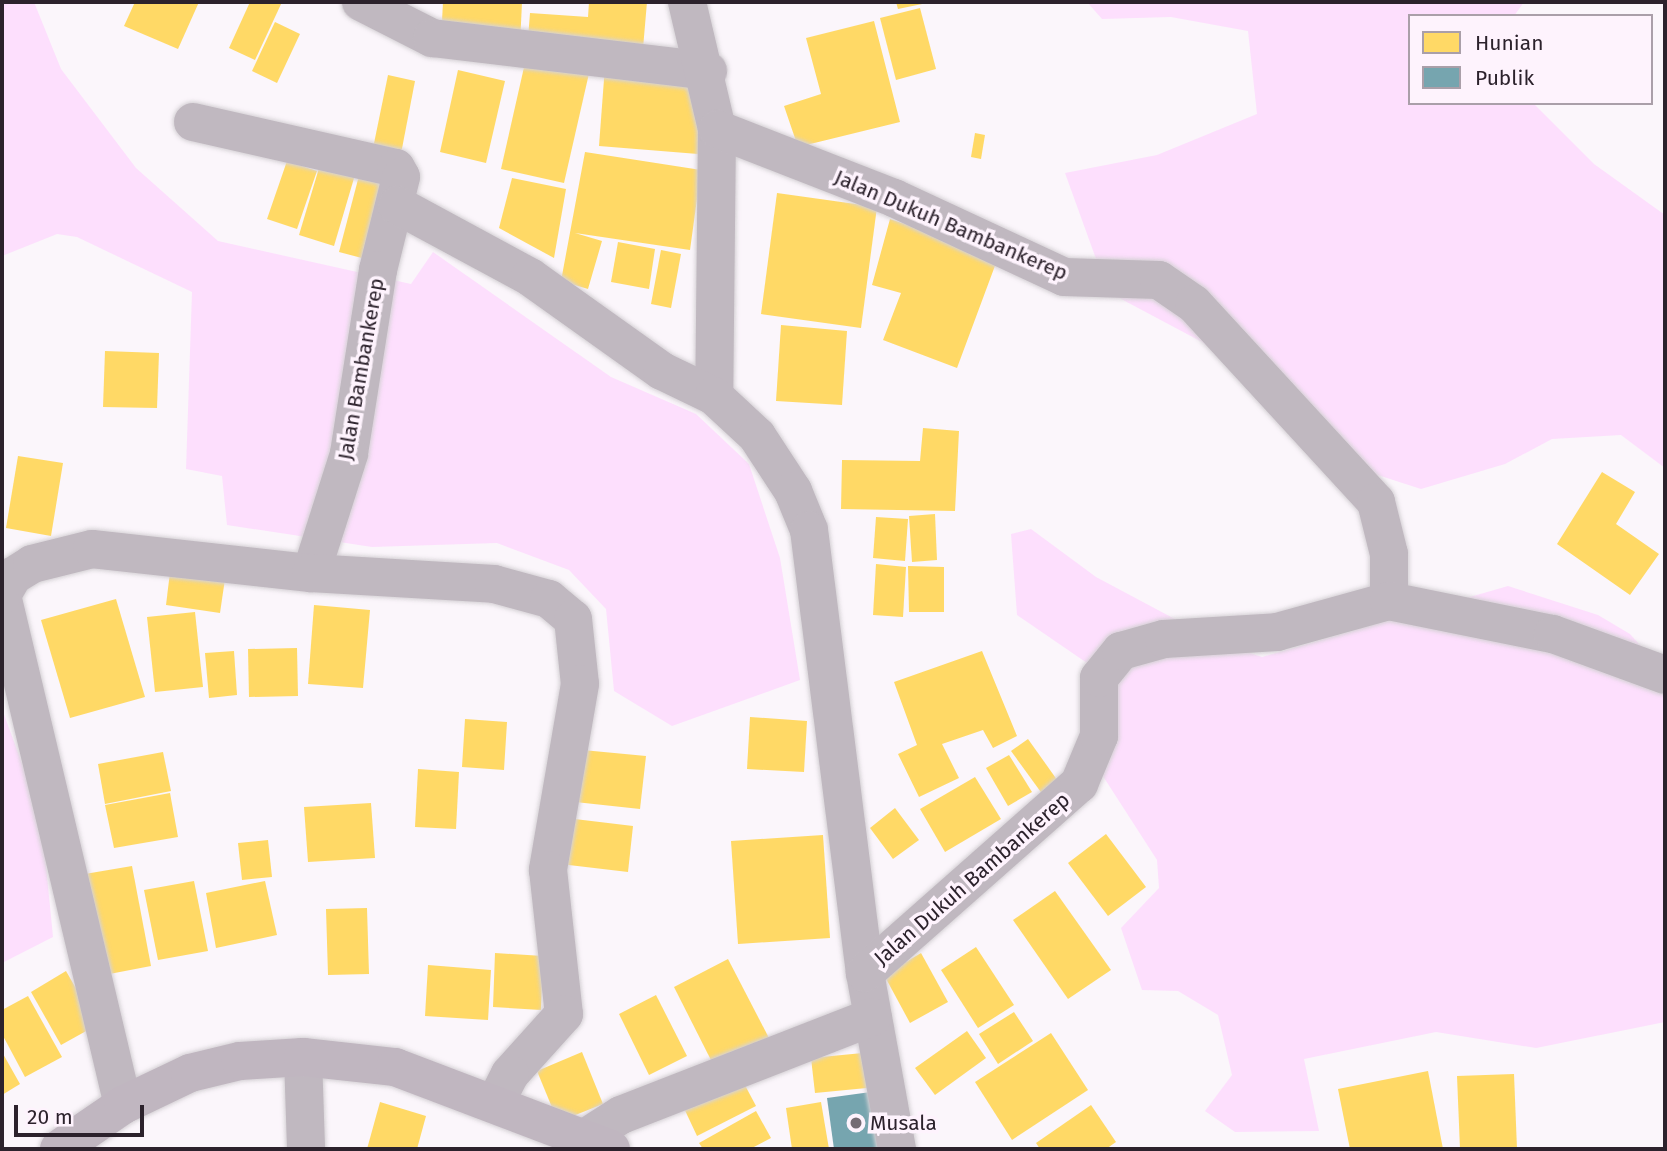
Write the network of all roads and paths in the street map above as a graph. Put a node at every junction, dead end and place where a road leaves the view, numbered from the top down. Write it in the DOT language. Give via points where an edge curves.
graph roads {
  1 [pos="361,2"];
  2 [pos="687,2"];
  3 [pos="708,71"];
  4 [pos="193,122"];
  5 [pos="717,129"];
  6 [pos="397,205"];
  7 [pos="714,396"];
  8 [pos="311,573"];
  9 [pos="1390,601"];
  10 [pos="1665,675"];
  11 [pos="865,973"];
  12 [pos="873,1017"];
  13 [pos="303,1057"];
  14 [pos="496,1102"];
  15 [pos="124,1105"];
  16 [pos="598,1143"];
  17 [pos="59,1149"];
  18 [pos="306,1149"];
  19 [pos="897,1149"];
  1 -- 3 [label="street" via="432,38"];
  2 -- 3 [label="street"];
  3 -- 5 [label="street"];
  4 -- 6 [label="street, Jalan Bambankerep" via="396,168 402,187"];
  5 -- 7 [label="street"];
  5 -- 9 [label="street, Jalan Dukuh Bambankerep" via="894,198 1064,277 1159,280 1194,304 1376,502 1389,554"];
  6 -- 7 [label="street, Jalan Dukuh Bambankerep" via="530,277 662,371"];
  6 -- 8 [label="street, Jalan Bambankerep" via="378,270 349,454"];
  7 -- 11 [label="street, Jalan Dukuh Bambankerep" via="757,436 809,530"];
  8 -- 14 [label="street" via="494,584 549,599 573,619 580,684 548,870 564,1014 510,1074"];
  8 -- 15 [label="street" via="92,549 32,564 13,576 2,595"];
  9 -- 10 [label="street, Jalan Dukuh Bambankerep" via="1553,634"];
  9 -- 11 [label="street, Jalan Dukuh Bambankerep" via="1277,632 1164,639 1121,651 1099,678 1099,736 1079,784"];
  11 -- 12 [label="street, Jalan Dukuh Bambankerep"];
  12 -- 16 [label="street" via="621,1115"];
  12 -- 19 [label="street, Jalan Dukuh Bambankerep"];
  13 -- 14 [label="main road" via="395,1066"];
  13 -- 15 [label="main road" via="240,1061 190,1073"];
  13 -- 18 [label="street"];
  14 -- 16 [label="main road"];
  15 -- 17 [label="main road"];
}
